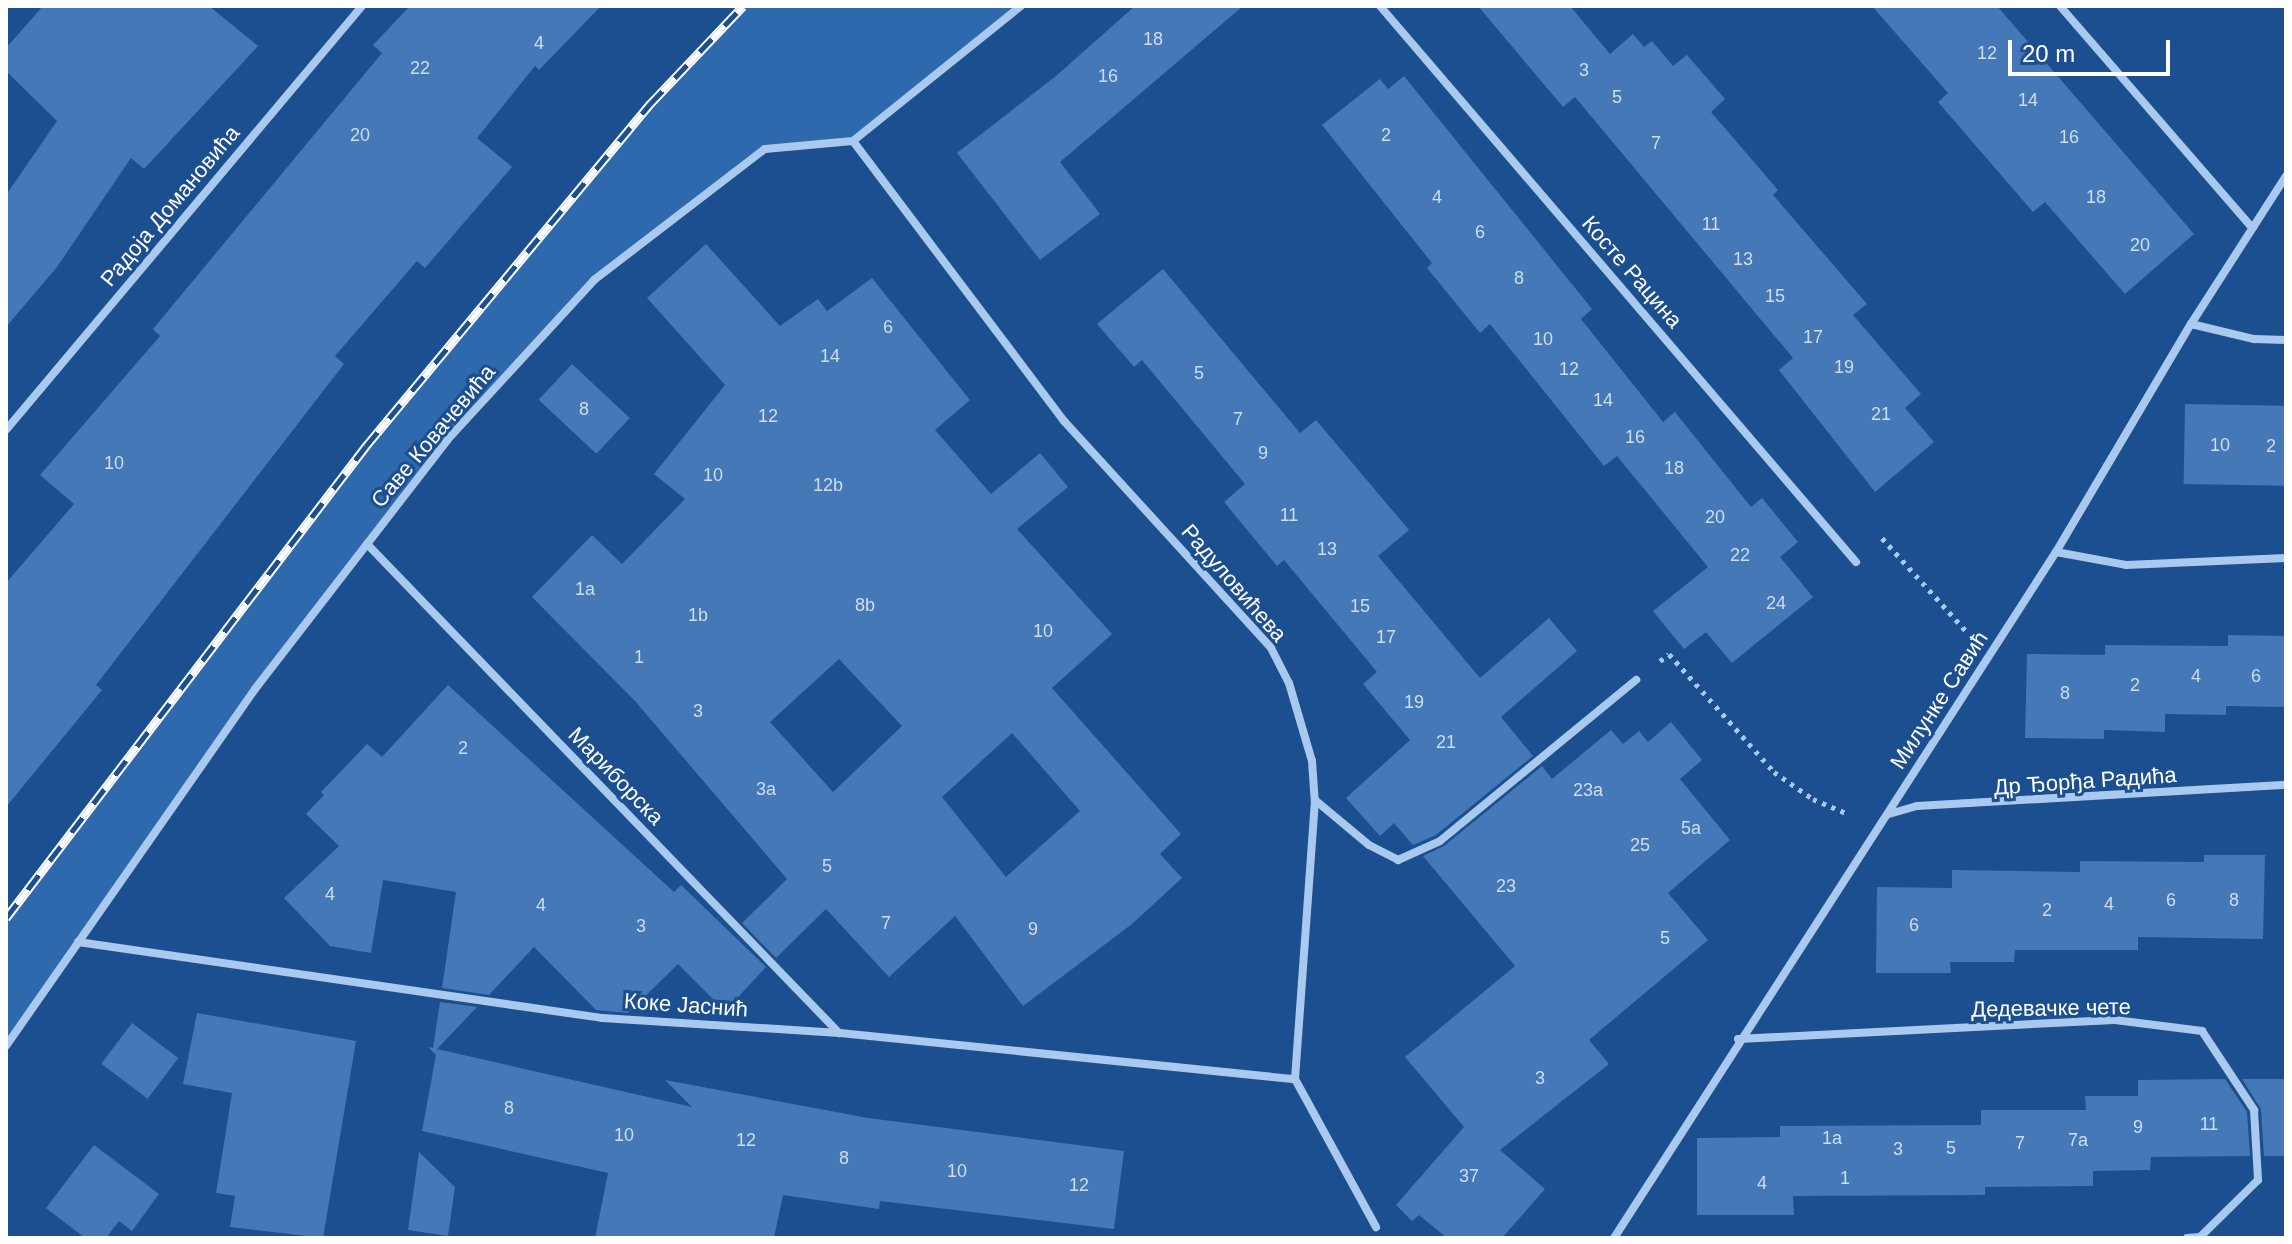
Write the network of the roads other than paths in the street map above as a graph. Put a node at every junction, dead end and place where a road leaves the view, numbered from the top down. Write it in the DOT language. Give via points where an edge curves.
graph roads {
  1 [pos="362,6"];
  2 [pos="1021,6"];
  3 [pos="1380,6"];
  4 [pos="2060,6"];
  5 [pos="853,141"];
  6 [pos="2286,176"];
  7 [pos="2252,228"];
  8 [pos="2191,324"];
  9 [pos="2286,340"];
  10 [pos="6,430"];
  11 [pos="367,544"];
  12 [pos="2056,552"];
  13 [pos="2286,558"];
  14 [pos="1856,562"];
  15 [pos="1636,680"];
  16 [pos="2286,785"];
  17 [pos="1315,800"];
  18 [pos="1888,814"];
  19 [pos="78,942"];
  20 [pos="840,1033"];
  21 [pos="1738,1039"];
  22 [pos="6,1046"];
  23 [pos="1295,1079"];
  24 [pos="1376,1227"];
  25 [pos="1614,1238"];
  26 [pos="2187,1238"];
  1 -- 10 [label="street, Радоја Домановића"];
  2 -- 5 [label="street"];
  3 -- 14 [label="street, Косте Рацина"];
  4 -- 7 [label="street"];
  5 -- 11 [label="street, Саве Ковачевића" via="765,149 594,280 448,439"];
  5 -- 17 [label="street, Радуловићева" via="1064,421 1271,648 1303,724"];
  6 -- 7 [label="street, Милунке Савић"];
  7 -- 8 [label="street, Милунке Савић"];
  8 -- 9 [label="street" via="2254,339"];
  8 -- 12 [label="street, Милунке Савић"];
  11 -- 19 [label="street, Саве Ковачевића" via="255,689"];
  11 -- 20 [label="street, Мариборска"];
  12 -- 13 [label="street" via="2126,565"];
  12 -- 18 [label="street, Милунке Савић"];
  15 -- 17 [label="street" via="1440,841 1398,860 1369,845"];
  16 -- 18 [label="street, Др Ђорђа Радића" via="1917,806"];
  17 -- 23 [label="street, Радуловићева"];
  18 -- 21 [label="street, Милунке Савић"];
  19 -- 20 [label="street, Коке Јаснић" via="602,1018"];
  19 -- 22 [label="street, Саве Ковачевића"];
  20 -- 23 [label="street, Коке Јаснић"];
  21 -- 25 [label="street, Милунке Савић"];
  21 -- 26 [label="street, Дедевачке чете" via="2115,1020 2202,1031 2254,1110 2258,1180 2200,1237"];
  23 -- 24 [label="street"];
}
